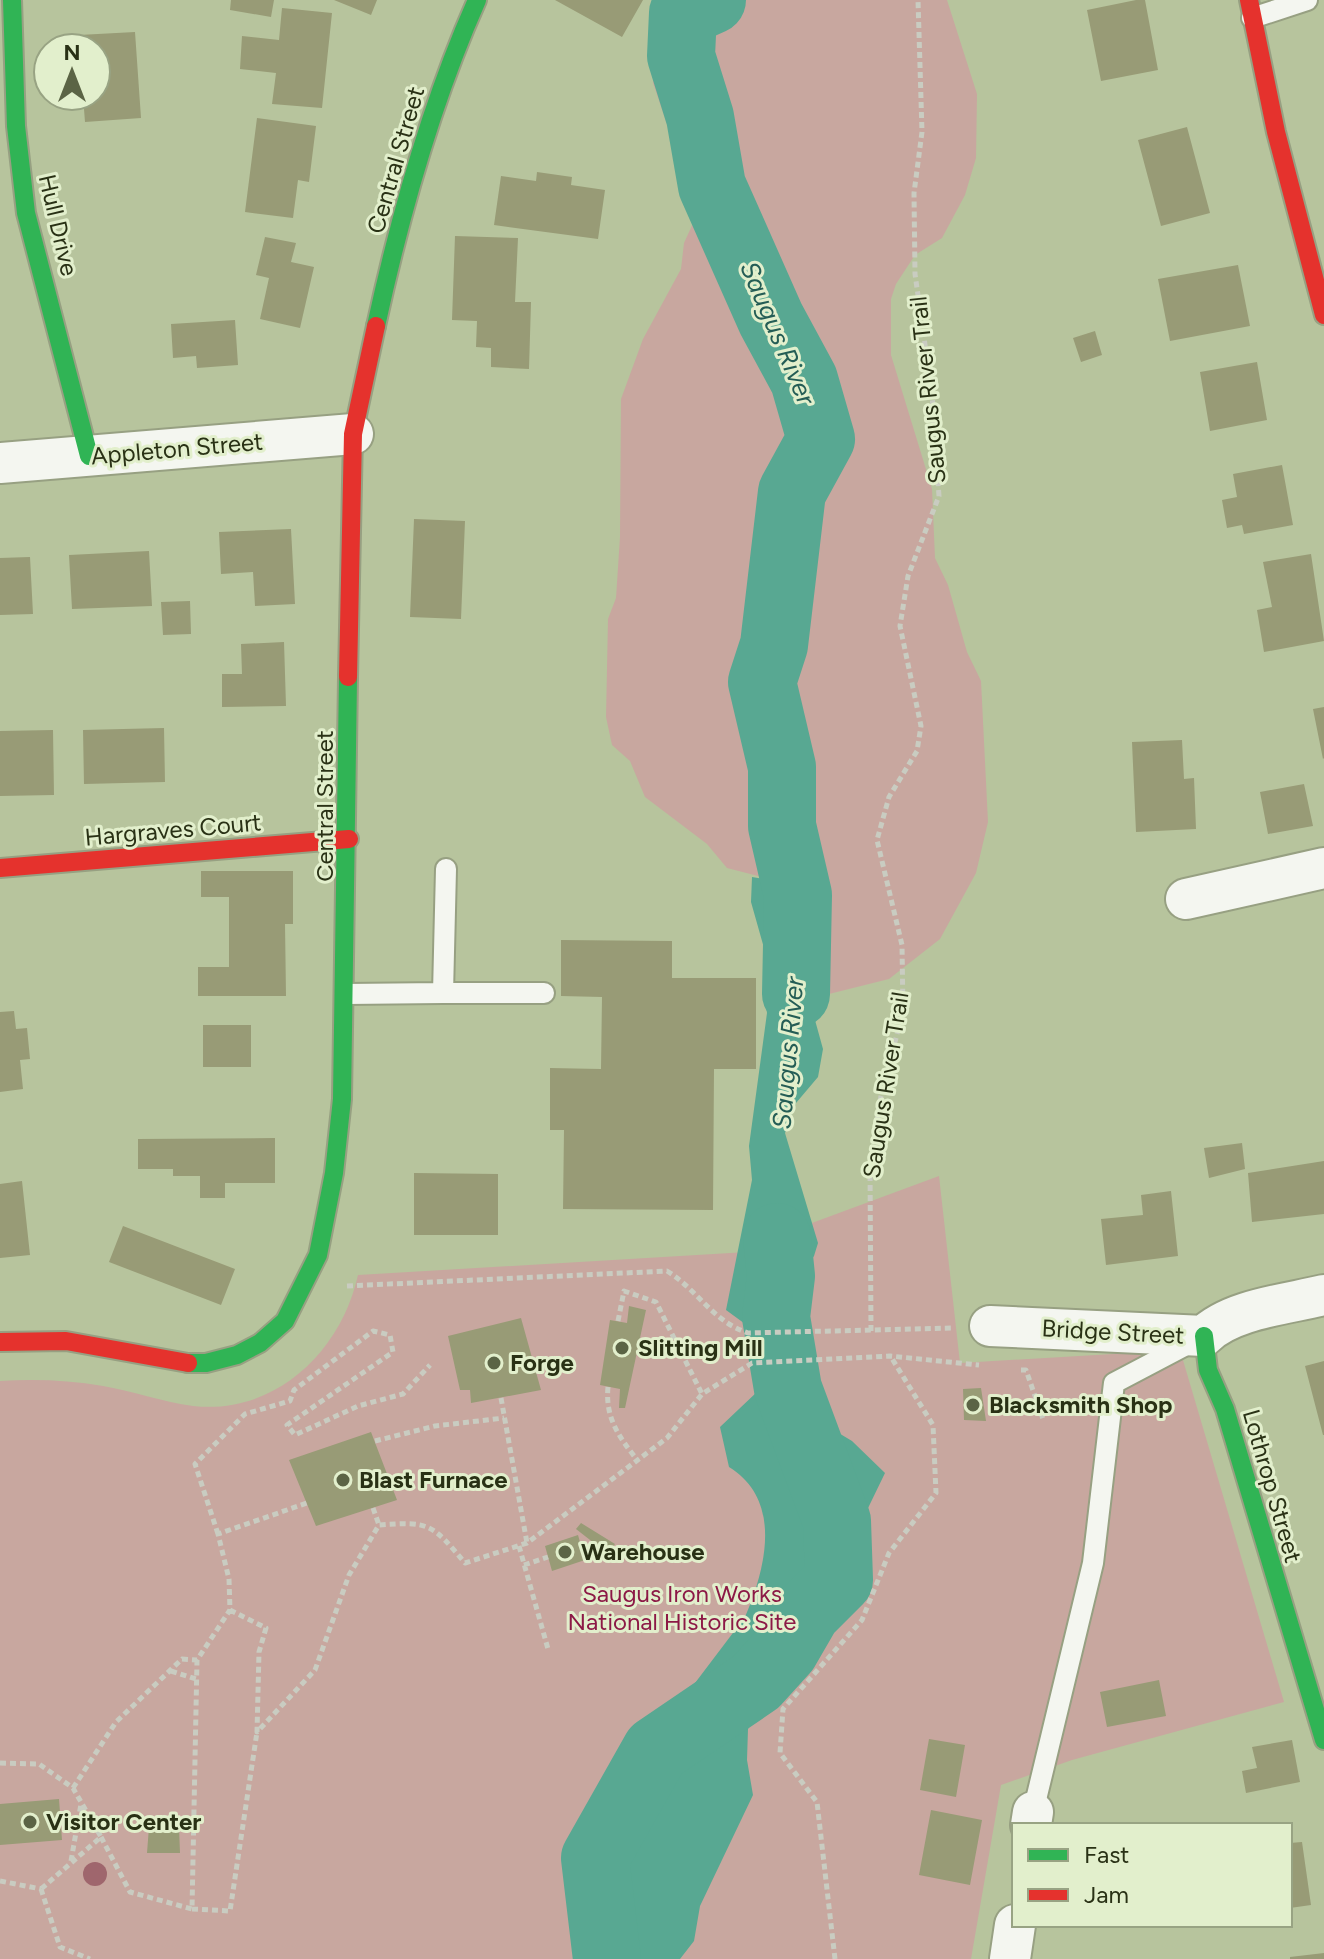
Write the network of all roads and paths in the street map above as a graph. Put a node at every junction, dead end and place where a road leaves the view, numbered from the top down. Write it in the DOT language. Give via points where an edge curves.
graph roads {
  1 [pos="12,0"];
  2 [pos="477,0"];
  3 [pos="918,0"];
  4 [pos="1307,0"];
  5 [pos="1251,9"];
  6 [pos="1324,315"];
  7 [pos="353,434"];
  8 [pos="89,456"];
  9 [pos="0,463"];
  10 [pos="349,839"];
  11 [pos="0,868"];
  12 [pos="1324,868"];
  13 [pos="446,869"];
  14 [pos="1186,899"];
  15 [pos="443,993"];
  16 [pos="544,993"];
  17 [pos="346,994"];
  18 [pos="302,1288"];
  19 [pos="1324,1295"];
  20 [pos="618,1321"];
  21 [pos="990,1326"];
  22 [pos="871,1331"];
  23 [pos="1204,1336"];
  24 [pos="0,1342"];
  25 [pos="890,1356"];
  26 [pos="430,1365"];
  27 [pos="981,1366"];
  28 [pos="1011,1369"];
  29 [pos="608,1387"];
  30 [pos="702,1394"];
  31 [pos="501,1398"];
  32 [pos="504,1418"];
  33 [pos="1043,1419"];
  34 [pos="375,1441"];
  35 [pos="638,1461"];
  36 [pos="307,1503"];
  37 [pos="373,1508"];
  38 [pos="379,1525"];
  39 [pos="218,1534"];
  40 [pos="527,1543"];
  41 [pos="519,1546"];
  42 [pos="548,1557"];
  43 [pos="524,1565"];
  44 [pos="230,1610"];
  45 [pos="548,1649"];
  46 [pos="197,1660"];
  47 [pos="171,1671"];
  48 [pos="196,1679"];
  49 [pos="257,1732"];
  50 [pos="1324,1740"];
  51 [pos="0,1763"];
  52 [pos="73,1788"];
  53 [pos="81,1803"];
  54 [pos="1032,1819"];
  55 [pos="101,1837"];
  56 [pos="71,1863"];
  57 [pos="0,1881"];
  58 [pos="41,1889"];
  59 [pos="192,1909"];
  60 [pos="1015,1927"];
  61 [pos="90,1959"];
  62 [pos="835,1959"];
  63 [pos="1010,1959"];
  1 -- 8 [label="street, Hull Drive" via="16,126 26,213"];
  2 -- 7 [label="street, Central Street" via="450,61 426,138 383,295"];
  3 -- 22 [label="path, Saugus River Trail" via="922,132 914,193 915,274 932,394 939,496 908,576 900,626 921,726 917,751 889,797 877,840 902,945 903,1011 870,1166"];
  4 -- 5 [label="lane"];
  5 -- 6 [label="street" via="1276,132"];
  7 -- 8 [label="street, Appleton Street"];
  7 -- 10 [label="street, Central Street"];
  8 -- 9 [label="street, Appleton Street"];
  10 -- 11 [label="street, Hargraves Court"];
  10 -- 17 [label="street, Central Street"];
  12 -- 14 [label="street"];
  13 -- 15 [label="lane"];
  15 -- 16 [label="lane"];
  15 -- 17 [label="lane"];
  17 -- 18 [label="street, Central Street" via="334,1173 318,1255"];
  18 -- 22 [label="path" via="667,1271 726,1326 748,1333"];
  18 -- 24 [label="street, Central Street" via="285,1321 260,1343 206,1363 66,1341"];
  19 -- 23 [label="street, Bridge Street" via="1246,1315 1213,1327"];
  20 -- 30 [label="path" via="624,1291 656,1302"];
  21 -- 22 [label="path"];
  21 -- 23 [label="street, Bridge Street"];
  23 -- 50 [label="street, Lothrop Street" via="1208,1370 1225,1409"];
  23 -- 54 [label="lane" via="1114,1383 1093,1563"];
  25 -- 27 [label="path"];
  25 -- 30 [label="path" via="752,1363"];
  25 -- 62 [label="path" via="933,1425 936,1493 889,1553 862,1620 783,1709 780,1753 817,1802"];
  26 -- 39 [label="path" via="403,1394 358,1406 295,1435 287,1425 393,1352 390,1335 373,1331 294,1390 290,1401 245,1414 195,1464"];
  28 -- 33 [label="path" via="1026,1370"];
  29 -- 35 [label="path" via="608,1415"];
  30 -- 35 [label="path" via="667,1438"];
  31 -- 32 [label="path"];
  32 -- 34 [label="path" via="435,1426"];
  32 -- 40 [label="path"];
  35 -- 40 [label="path"];
  36 -- 39 [label="path"];
  37 -- 38 [label="path"];
  38 -- 41 [label="path" via="419,1521 444,1538 465,1563"];
  38 -- 49 [label="path" via="349,1575 315,1670"];
  39 -- 44 [label="path"];
  40 -- 41 [label="path"];
  41 -- 43 [label="path"];
  42 -- 43 [label="path"];
  43 -- 45 [label="path"];
  44 -- 46 [label="path"];
  44 -- 49 [label="path" via="266,1628 259,1652"];
  46 -- 47 [label="path" via="182,1659"];
  46 -- 48 [label="path"];
  47 -- 48 [label="path"];
  47 -- 52 [label="path" via="116,1722"];
  48 -- 59 [label="path"];
  49 -- 59 [label="path" via="230,1911"];
  51 -- 52 [label="path" via="39,1764"];
  52 -- 53 [label="path"];
  53 -- 55 [label="path"];
  53 -- 56 [label="path"];
  55 -- 56 [label="path"];
  55 -- 59 [label="path" via="130,1892"];
  56 -- 58 [label="path"];
  57 -- 58 [label="path"];
  58 -- 61 [label="path" via="60,1947"];
  60 -- 63 [label="street"];
}
